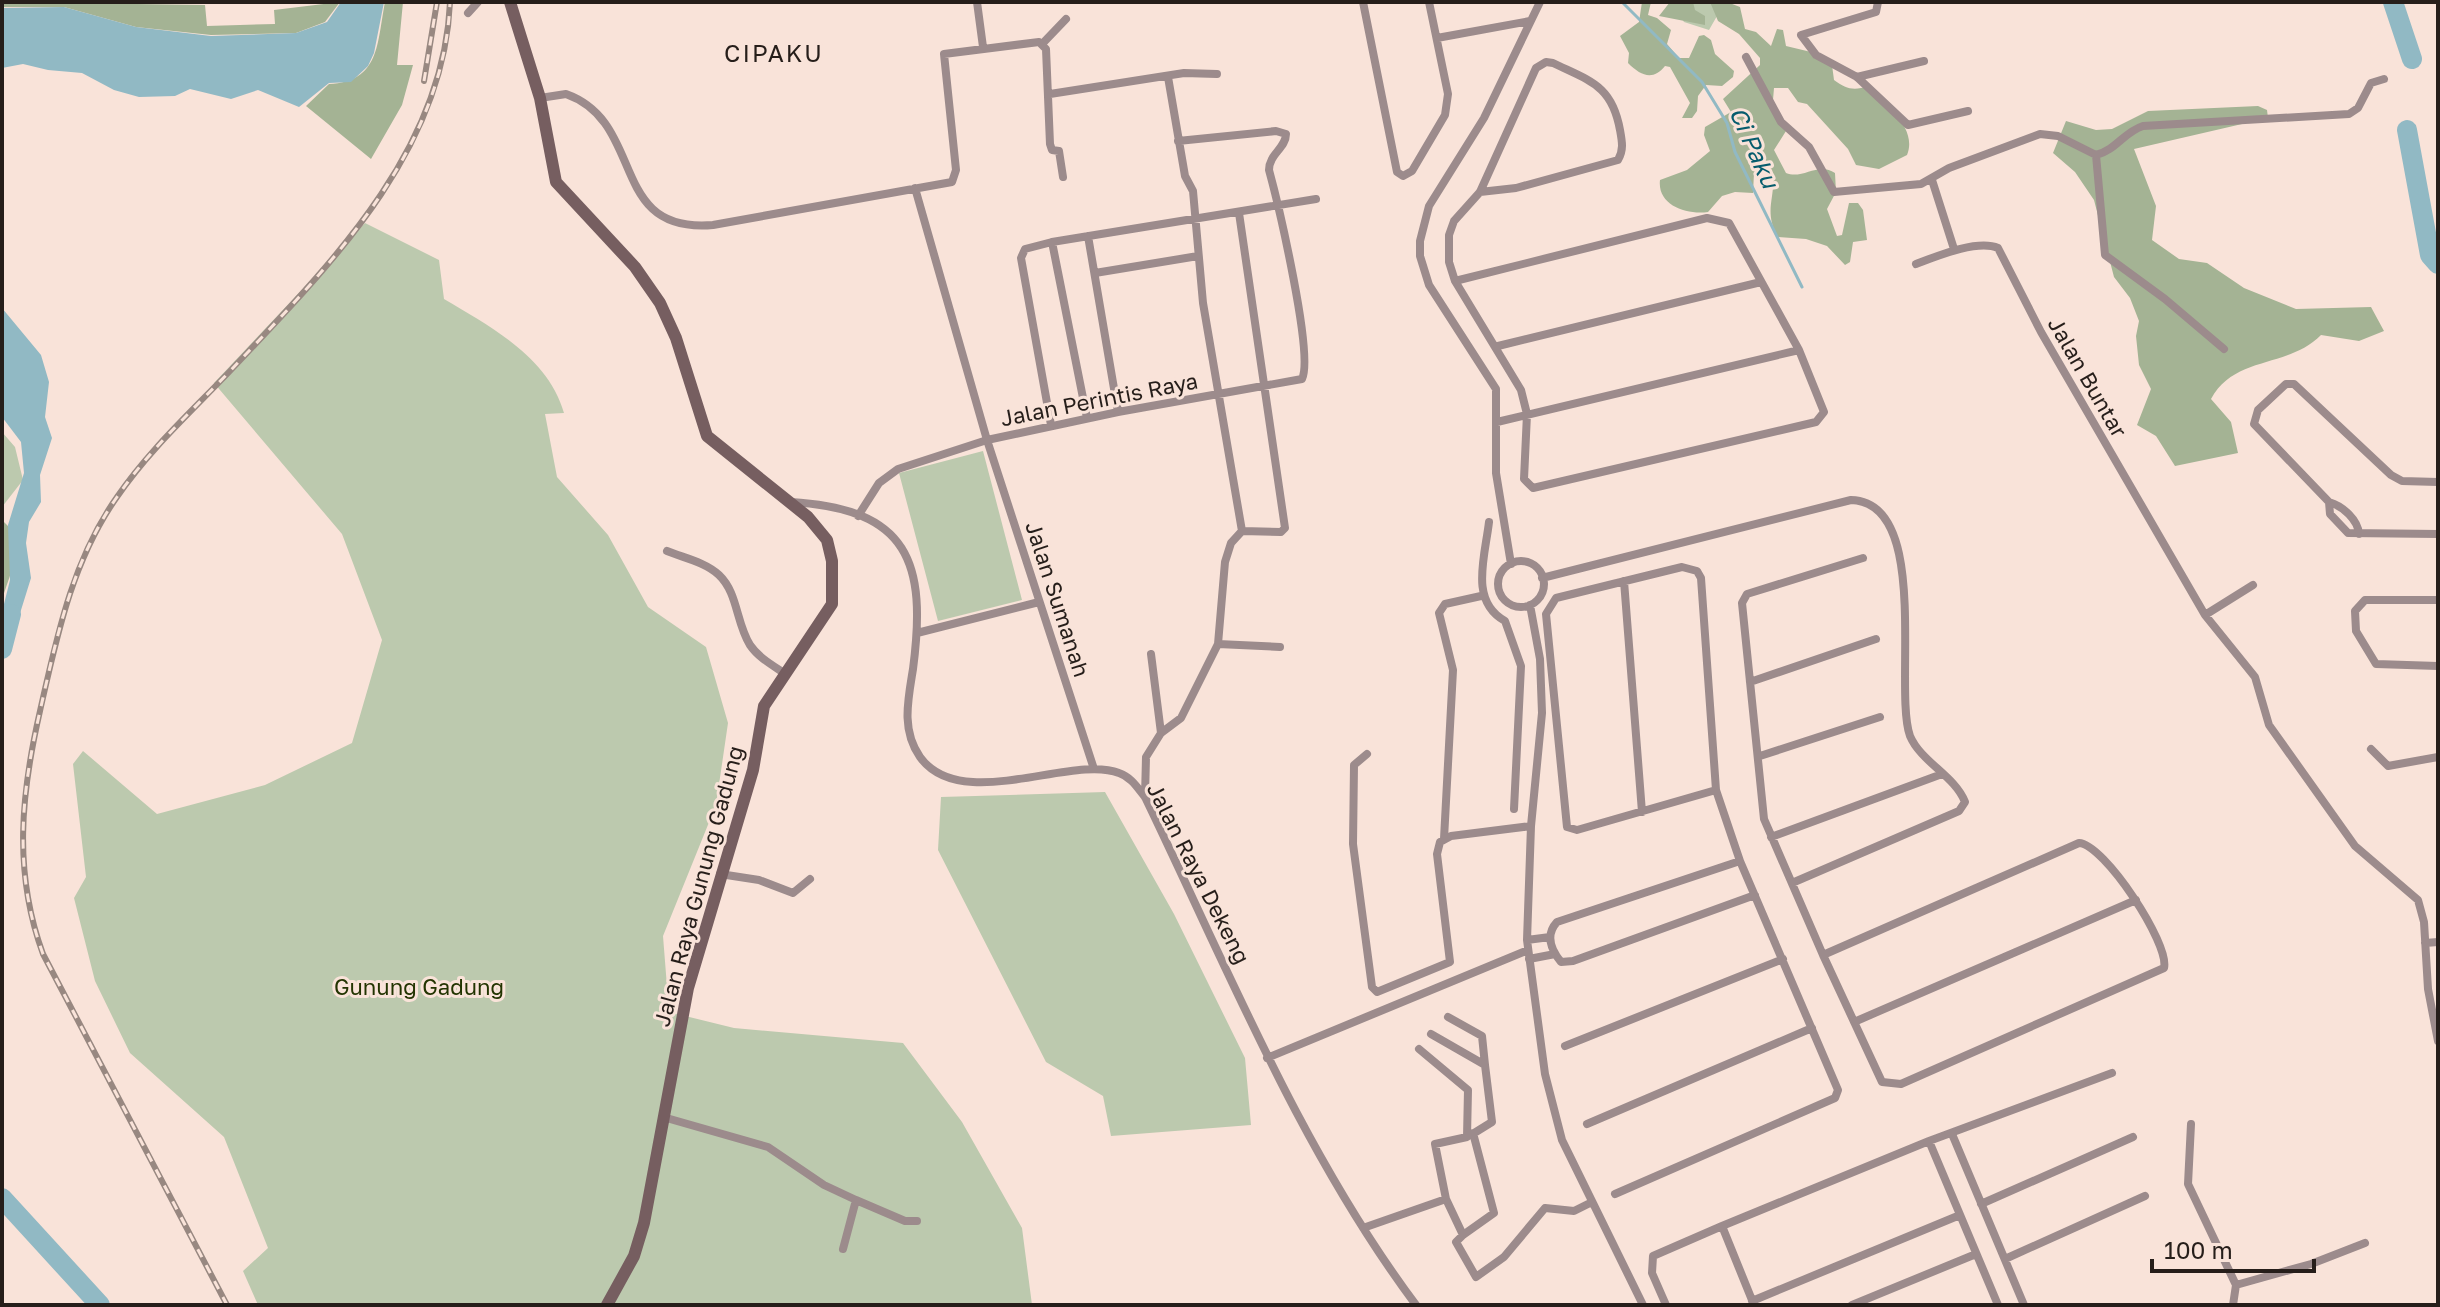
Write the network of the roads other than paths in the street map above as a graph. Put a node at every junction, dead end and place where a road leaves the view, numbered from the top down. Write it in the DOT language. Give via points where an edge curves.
graph roads {
  1 [pos="478,2"];
  2 [pos="510,2"];
  3 [pos="977,2"];
  4 [pos="1363,2"];
  5 [pos="1429,2"];
  6 [pos="1540,2"];
  7 [pos="1878,2"];
  8 [pos="468,13"];
  9 [pos="1066,19"];
  10 [pos="1530,21"];
  11 [pos="1437,38"];
  12 [pos="1043,43"];
  13 [pos="983,47"];
  14 [pos="1746,57"];
  15 [pos="1924,61"];
  16 [pos="1217,74"];
  17 [pos="1168,77"];
  18 [pos="1857,77"];
  19 [pos="2384,79"];
  20 [pos="1050,94"];
  21 [pos="540,98"];
  22 [pos="1968,111"];
  23 [pos="1178,141"];
  24 [pos="2096,155"];
  25 [pos="1063,177"];
  26 [pos="1932,180"];
  27 [pos="915,188"];
  28 [pos="1480,192"];
  29 [pos="1316,199"];
  30 [pos="1278,206"];
  31 [pos="1239,213"];
  32 [pos="1195,219"];
  33 [pos="1088,236"];
  34 [pos="1052,242"];
  35 [pos="1954,249"];
  36 [pos="1198,256"];
  37 [pos="1916,264"];
  38 [pos="1095,273"];
  39 [pos="1455,281"];
  40 [pos="1761,282"];
  41 [pos="1498,346"];
  42 [pos="2224,349"];
  43 [pos="1799,350"];
  44 [pos="1265,387"];
  45 [pos="1219,394"];
  46 [pos="1118,412"];
  47 [pos="1527,414"];
  48 [pos="1087,418"];
  49 [pos="1497,422"];
  50 [pos="1051,425"];
  51 [pos="987,440"];
  52 [pos="2438,482"];
  53 [pos="790,502"];
  54 [pos="858,516"];
  55 [pos="1489,522"];
  56 [pos="1242,531"];
  57 [pos="2438,534"];
  58 [pos="667,551"];
  59 [pos="1863,558"];
  60 [pos="1511,564"];
  61 [pos="1542,578"];
  62 [pos="1624,581"];
  63 [pos="2253,585"];
  64 [pos="1481,596"];
  65 [pos="2438,600"];
  66 [pos="1039,602"];
  67 [pos="1530,605"];
  68 [pos="2205,615"];
  69 [pos="917,633"];
  70 [pos="1876,639"];
  71 [pos="1218,644"];
  72 [pos="1280,647"];
  73 [pos="1151,654"];
  74 [pos="2438,666"];
  75 [pos="784,673"];
  76 [pos="1750,682"];
  77 [pos="1880,717"];
  78 [pos="1161,733"];
  79 [pos="2371,749"];
  80 [pos="1367,754"];
  81 [pos="1760,756"];
  82 [pos="2438,757"];
  83 [pos="1094,769"];
  84 [pos="1942,774"];
  85 [pos="1716,790"];
  86 [pos="1145,797"];
  87 [pos="1514,809"];
  88 [pos="1642,812"];
  89 [pos="1531,826"];
  90 [pos="1771,837"];
  91 [pos="1444,839"];
  92 [pos="1740,861"];
  93 [pos="719,874"];
  94 [pos="810,879"];
  95 [pos="1792,883"];
  96 [pos="1755,895"];
  97 [pos="2136,900"];
  98 [pos="1550,937"];
  99 [pos="1527,940"];
  100 [pos="2438,942"];
  101 [pos="2425,943"];
  102 [pos="1555,954"];
  103 [pos="1529,955"];
  104 [pos="1823,955"];
  105 [pos="1783,959"];
  106 [pos="1448,1017"];
  107 [pos="1854,1022"];
  108 [pos="1812,1028"];
  109 [pos="1431,1034"];
  110 [pos="2438,1041"];
  111 [pos="1565,1046"];
  112 [pos="1419,1049"];
  113 [pos="1267,1058"];
  114 [pos="1485,1065"];
  115 [pos="2112,1073"];
  116 [pos="663,1117"];
  117 [pos="1587,1124"];
  118 [pos="2191,1124"];
  119 [pos="1952,1134"];
  120 [pos="1470,1135"];
  121 [pos="2133,1137"];
  122 [pos="1929,1141"];
  123 [pos="1615,1194"];
  124 [pos="2145,1196"];
  125 [pos="1446,1199"];
  126 [pos="856,1200"];
  127 [pos="1592,1202"];
  128 [pos="1981,1204"];
  129 [pos="1960,1215"];
  130 [pos="917,1221"];
  131 [pos="1722,1226"];
  132 [pos="1363,1228"];
  133 [pos="1463,1235"];
  134 [pos="2365,1243"];
  135 [pos="843,1249"];
  136 [pos="1976,1254"];
  137 [pos="2005,1259"];
  138 [pos="2236,1285"];
  139 [pos="1753,1303"];
  140 [pos="607,1305"];
  141 [pos="1416,1305"];
  142 [pos="1643,1305"];
  143 [pos="1666,1305"];
  144 [pos="1852,1305"];
  145 [pos="1998,1305"];
  146 [pos="2024,1305"];
  147 [pos="2233,1305"];
  1 -- 8 [label="street"];
  2 -- 21 [label="street, Jalan Raya Gunung Gadung"];
  3 -- 13 [label="street"];
  4 -- 11 [label="street" via="1397,172 1403,176 1412,171 1448,107"];
  5 -- 11 [label="street"];
  6 -- 10 [label="street"];
  7 -- 18 [label="street" via="1876,12 1801,35 1816,55"];
  9 -- 12 [label="street"];
  10 -- 11 [label="street"];
  10 -- 49 [label="street" via="1484,118 1429,206 1420,241 1429,285 1496,389"];
  12 -- 13 [label="street"];
  12 -- 20 [label="street"];
  13 -- 27 [label="street" via="948,51 943,58 956,178"];
  14 -- 26 [label="street" via="1781,122 1809,147 1832,191 1902,188"];
  15 -- 18 [label="street"];
  16 -- 17 [label="street"];
  17 -- 20 [label="street"];
  17 -- 23 [label="street"];
  18 -- 22 [label="street" via="1908,125"];
  19 -- 24 [label="street" via="2371,83 2349,114 2143,126"];
  20 -- 25 [label="street" via="1050,144 1059,151"];
  21 -- 27 [label="street" via="566,94 599,117 646,204 666,221 682,225 713,225"];
  21 -- 53 [label="street, Jalan Raya Gunung Gadung" via="556,182 635,267 660,303 707,436"];
  23 -- 30 [label="street" via="1284,132 1286,140 1269,165"];
  23 -- 32 [label="street" via="1193,191"];
  24 -- 26 [label="street" via="2058,136 2040,134 1949,168"];
  24 -- 42 [label="street" via="2105,255"];
  26 -- 35 [label="street"];
  27 -- 51 [label="street, Jalan Sumanah"];
  28 -- 28 [label="street" via="1516,188 1618,160 1623,146 1609,96 1553,63 1540,64"];
  28 -- 39 [label="street" via="1454,221 1449,235"];
  29 -- 30 [label="street"];
  30 -- 31 [label="street"];
  30 -- 44 [label="street, Jalan Perintis Raya" via="1305,373 1297,381"];
  31 -- 32 [label="street"];
  31 -- 44 [label="street"];
  32 -- 33 [label="street"];
  32 -- 36 [label="street"];
  33 -- 34 [label="street"];
  33 -- 38 [label="street"];
  34 -- 48 [label="street"];
  34 -- 50 [label="street" via="1025,249 1021,258"];
  35 -- 37 [label="street"];
  35 -- 68 [label="street, Jalan Buntar" via="1998,248"];
  36 -- 38 [label="street"];
  36 -- 45 [label="street"];
  38 -- 46 [label="street"];
  39 -- 40 [label="street" via="1715,217 1729,223"];
  39 -- 41 [label="street"];
  40 -- 41 [label="street"];
  40 -- 43 [label="street"];
  41 -- 47 [label="street"];
  43 -- 47 [label="street"];
  43 -- 47 [label="street" via="1824,404 1816,422 1540,488 1524,479"];
  44 -- 45 [label="street, Jalan Perintis Raya"];
  44 -- 56 [label="street" via="1285,528"];
  45 -- 46 [label="street, Jalan Perintis Raya"];
  45 -- 56 [label="street"];
  46 -- 48 [label="street, Jalan Perintis Raya"];
  47 -- 49 [label="street"];
  48 -- 50 [label="street, Jalan Perintis Raya"];
  49 -- 60 [label="street" via="1496,473"];
  50 -- 51 [label="street, Jalan Perintis Raya"];
  51 -- 54 [label="street, Jalan Perintis Raya" via="887,476"];
  51 -- 66 [label="street, Jalan Sumanah"];
  52 -- 57 [label="street" via="2402,481 2391,475 2294,384 2286,384 2258,410 2254,424 2329,502 2349,515 2359,534"];
  53 -- 54 [label="street, Jalan Raya Dekeng"];
  53 -- 75 [label="street, Jalan Raya Gunung Gadung" via="827,540 834,578 832,604"];
  54 -- 69 [label="street, Jalan Raya Dekeng" via="885,526 899,541 916,589"];
  55 -- 64 [label="street"];
  56 -- 71 [label="street" via="1225,562"];
  58 -- 75 [label="street" via="706,566 721,578 730,589 748,642"];
  59 -- 76 [label="street" via="1743,598"];
  60 -- 61 [label="street" via="1530,563"];
  60 -- 67 [label="street" via="1501,573 1500,593 1509,604"];
  61 -- 67 [label="street" via="1541,594"];
  61 -- 84 [label="street" via="1851,500 1866,503 1892,537 1905,593 1905,710 1911,737"];
  62 -- 85 [label="street" via="1682,567 1697,571 1701,578"];
  62 -- 88 [label="street"];
  62 -- 88 [label="street" via="1556,598 1546,614 1567,827 1577,830"];
  63 -- 68 [label="street"];
  64 -- 87 [label="street" via="1492,614 1505,621 1521,666"];
  64 -- 91 [label="street" via="1445,604 1439,613 1453,670"];
  65 -- 74 [label="street" via="2365,600 2355,611 2356,631 2376,664"];
  66 -- 69 [label="street"];
  66 -- 83 [label="street, Jalan Sumanah"];
  67 -- 89 [label="street" via="1542,699"];
  68 -- 101 [label="street, Jalan Buntar" via="2255,677 2269,725 2346,834 2418,900"];
  69 -- 83 [label="street, Jalan Raya Dekeng" via="908,729 932,769 986,781"];
  70 -- 76 [label="street"];
  71 -- 72 [label="street"];
  71 -- 78 [label="street" via="1181,718"];
  73 -- 78 [label="street"];
  75 -- 93 [label="street, Jalan Raya Gunung Gadung" via="764,706 753,770"];
  76 -- 81 [label="street"];
  77 -- 81 [label="street"];
  78 -- 86 [label="street" via="1146,757"];
  79 -- 82 [label="street" via="2388,766"];
  80 -- 91 [label="street" via="1354,765 1353,844 1372,987 1377,992 1450,962 1437,854"];
  81 -- 90 [label="street" via="1761,800"];
  83 -- 86 [label="street, Jalan Raya Dekeng" via="1129,778"];
  84 -- 90 [label="street"];
  84 -- 95 [label="street" via="1964,797 1959,811"];
  85 -- 88 [label="street"];
  85 -- 92 [label="street"];
  86 -- 113 [label="street, Jalan Raya Dekeng"];
  89 -- 91 [label="street"];
  89 -- 99 [label="street"];
  90 -- 95 [label="street"];
  92 -- 96 [label="street"];
  92 -- 98 [label="street" via="1557,922"];
  93 -- 94 [label="street" via="759,880 793,893"];
  93 -- 116 [label="street, Jalan Raya Gunung Gadung" via="688,988"];
  95 -- 104 [label="street"];
  96 -- 102 [label="street" via="1573,961 1561,962"];
  96 -- 105 [label="street"];
  97 -- 104 [label="street" via="2092,846 2079,843"];
  97 -- 107 [label="street"];
  97 -- 107 [label="street" via="2163,952 2164,968 2002,1041 1901,1084 1887,1085"];
  98 -- 99 [label="street"];
  98 -- 102 [label="street"];
  99 -- 103 [label="street"];
  100 -- 101 [label="street"];
  101 -- 110 [label="street, Jalan Buntar"];
  102 -- 103 [label="street"];
  103 -- 113 [label="street"];
  103 -- 127 [label="street" via="1553,1110"];
  104 -- 107 [label="street"];
  105 -- 108 [label="street"];
  105 -- 111 [label="street"];
  106 -- 114 [label="street" via="1482,1036"];
  108 -- 117 [label="street"];
  108 -- 123 [label="street" via="1838,1090 1835,1098"];
  109 -- 114 [label="street"];
  112 -- 120 [label="street" via="1468,1090"];
  113 -- 132 [label="street, Jalan Raya Dekeng"];
  114 -- 120 [label="street" via="1492,1122"];
  115 -- 119 [label="street"];
  116 -- 126 [label="street" via="768,1147"];
  116 -- 140 [label="street, Jalan Raya Gunung Gadung" via="634,1256"];
  118 -- 138 [label="street" via="2188,1184"];
  119 -- 122 [label="street"];
  119 -- 128 [label="street"];
  120 -- 125 [label="street" via="1435,1144"];
  120 -- 133 [label="street" via="1494,1213"];
  121 -- 128 [label="street"];
  122 -- 129 [label="street"];
  122 -- 131 [label="street"];
  124 -- 137 [label="street"];
  125 -- 132 [label="street"];
  125 -- 133 [label="street"];
  126 -- 130 [label="street"];
  126 -- 135 [label="street"];
  127 -- 133 [label="street" via="1574,1211 1545,1208 1504,1257 1476,1277 1456,1242"];
  127 -- 142 [label="street"];
  128 -- 137 [label="street"];
  129 -- 136 [label="street"];
  129 -- 139 [label="street"];
  131 -- 139 [label="street"];
  131 -- 143 [label="street" via="1653,1256 1652,1273"];
  132 -- 141 [label="street, Jalan Raya Dekeng"];
  134 -- 138 [label="street"];
  136 -- 144 [label="street"];
  136 -- 145 [label="street"];
  137 -- 146 [label="street"];
  138 -- 147 [label="street"];
}
